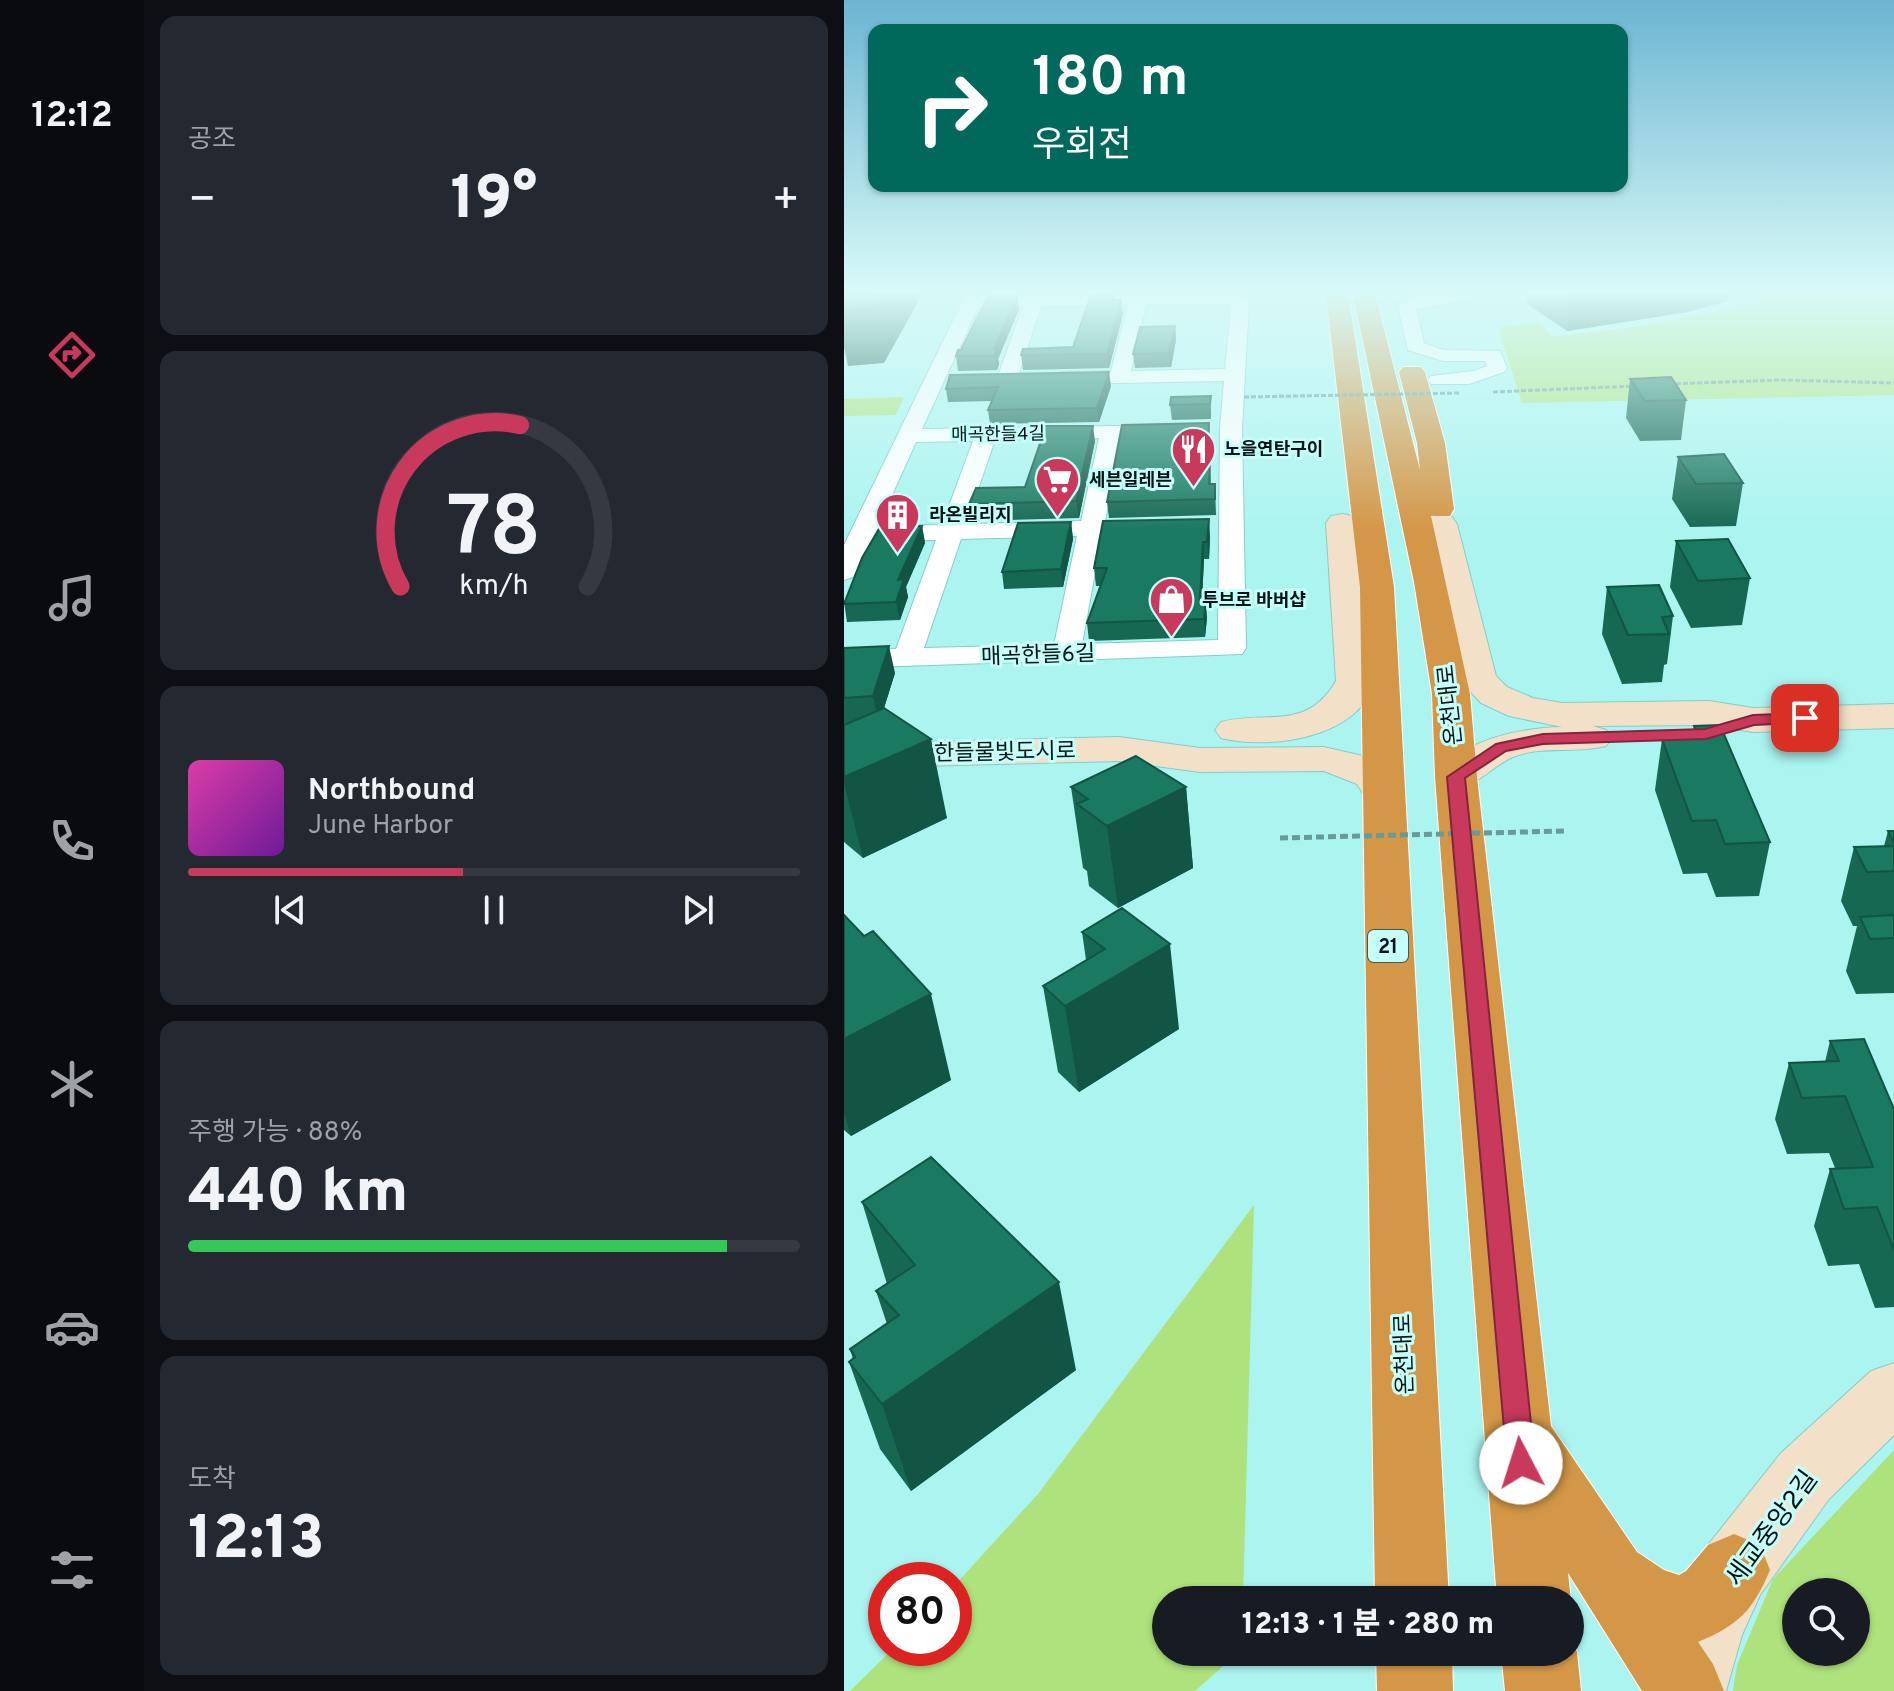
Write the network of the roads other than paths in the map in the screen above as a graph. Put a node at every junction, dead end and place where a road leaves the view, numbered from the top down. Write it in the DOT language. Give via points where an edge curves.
graph roads {
  1 [pos="938,373"];
  2 [pos="1003,373"];
  3 [pos="1121,373"];
  4 [pos="1348,373"];
  5 [pos="1382,373"];
  6 [pos="1420,373"];
  7 [pos="1489,373"];
  8 [pos="1233,375"];
  9 [pos="1120,377"];
  10 [pos="964,379"];
  11 [pos="935,380"];
  12 [pos="1422,381"];
  13 [pos="1186,429"];
  14 [pos="1111,431"];
  15 [pos="986,434"];
  16 [pos="908,436"];
  17 [pos="1340,509"];
  18 [pos="1441,524"];
  19 [pos="1168,527"];
  20 [pos="1091,528"];
  21 [pos="951,532"];
  22 [pos="862,534"];
  23 [pos="844,572"];
  24 [pos="1431,582"];
  25 [pos="1377,587"];
  26 [pos="1066,653"];
  27 [pos="907,657"];
  28 [pos="844,659"];
  29 [pos="1894,716"];
  30 [pos="1753,720"];
  31 [pos="1119,749"];
  32 [pos="844,756"];
  33 [pos="1456,777"];
  34 [pos="1382,791"];
  35 [pos="1894,1392"];
  36 [pos="1518,1435"];
  37 [pos="1734,1570"];
  38 [pos="1607,1571"];
  39 [pos="1411,1586"];
  40 [pos="1533,1586"];
  41 [pos="1414,1666"];
  42 [pos="1540,1666"];
  43 [pos="1415,1691"];
  44 [pos="1543,1691"];
  45 [pos="1687,1691"];
  1 -- 11 [label="street"];
  2 -- 9 [label="street" via="1000,379"];
  3 -- 9 [label="street"];
  4 -- 25 [label="highway, 온천대로 / 21"];
  5 -- 24 [label="highway, 온천대로"];
  6 -- 12 [label="highway"];
  7 -- 12 [label="street"];
  8 -- 9 [label="street"];
  8 -- 26 [label="street, 매곡한들6길" via="1224,428 1222,525 1232,648"];
  10 -- 11 [label="street"];
  11 -- 16 [label="street"];
  12 -- 18 [label="highway"];
  13 -- 14 [label="street, 매곡한들4길"];
  14 -- 15 [label="street, 매곡한들4길"];
  14 -- 20 [label="street"];
  15 -- 16 [label="street, 매곡한들4길"];
  15 -- 21 [label="street"];
  16 -- 22 [label="street"];
  17 -- 25 [label="highway"];
  17 -- 31 [label="street" via="1355,681 1345,702 1322,720 1290,729 1207,731"];
  18 -- 24 [label="highway"];
  18 -- 30 [label="street" via="1478,679 1494,695 1523,708 1562,715 1709,713"];
  19 -- 20 [label="street"];
  20 -- 21 [label="street"];
  20 -- 26 [label="street"];
  21 -- 22 [label="street"];
  21 -- 27 [label="street"];
  22 -- 23 [label="street"];
  24 -- 33 [label="highway, 온천대로" via="1451,694"];
  25 -- 34 [label="highway, 온천대로 / 21"];
  26 -- 27 [label="street, 매곡한들6길"];
  27 -- 28 [label="street, 매곡한들6길"];
  29 -- 30 [label="street"];
  30 -- 33 [label="street" via="1706,734 1543,739 1501,747"];
  31 -- 32 [label="street, 한들물빛도시로"];
  31 -- 34 [label="street" via="1200,760 1324,759 1372,776"];
  33 -- 36 [label="highway, 온천대로"];
  34 -- 39 [label="highway, 온천대로 / 21"];
  35 -- 37 [label="street, 세교중앙2길" via="1805,1476"];
  36 -- 38 [label="highway"];
  36 -- 40 [label="highway, 온천대로"];
  37 -- 38 [label="highway" via="1712,1597 1681,1612 1645,1602"];
  37 -- 45 [label="street, 세교중앙2길" via="1706,1631"];
  38 -- 45 [label="highway"];
  41 -- 43 [label="highway"];
  42 -- 44 [label="highway"];
}
